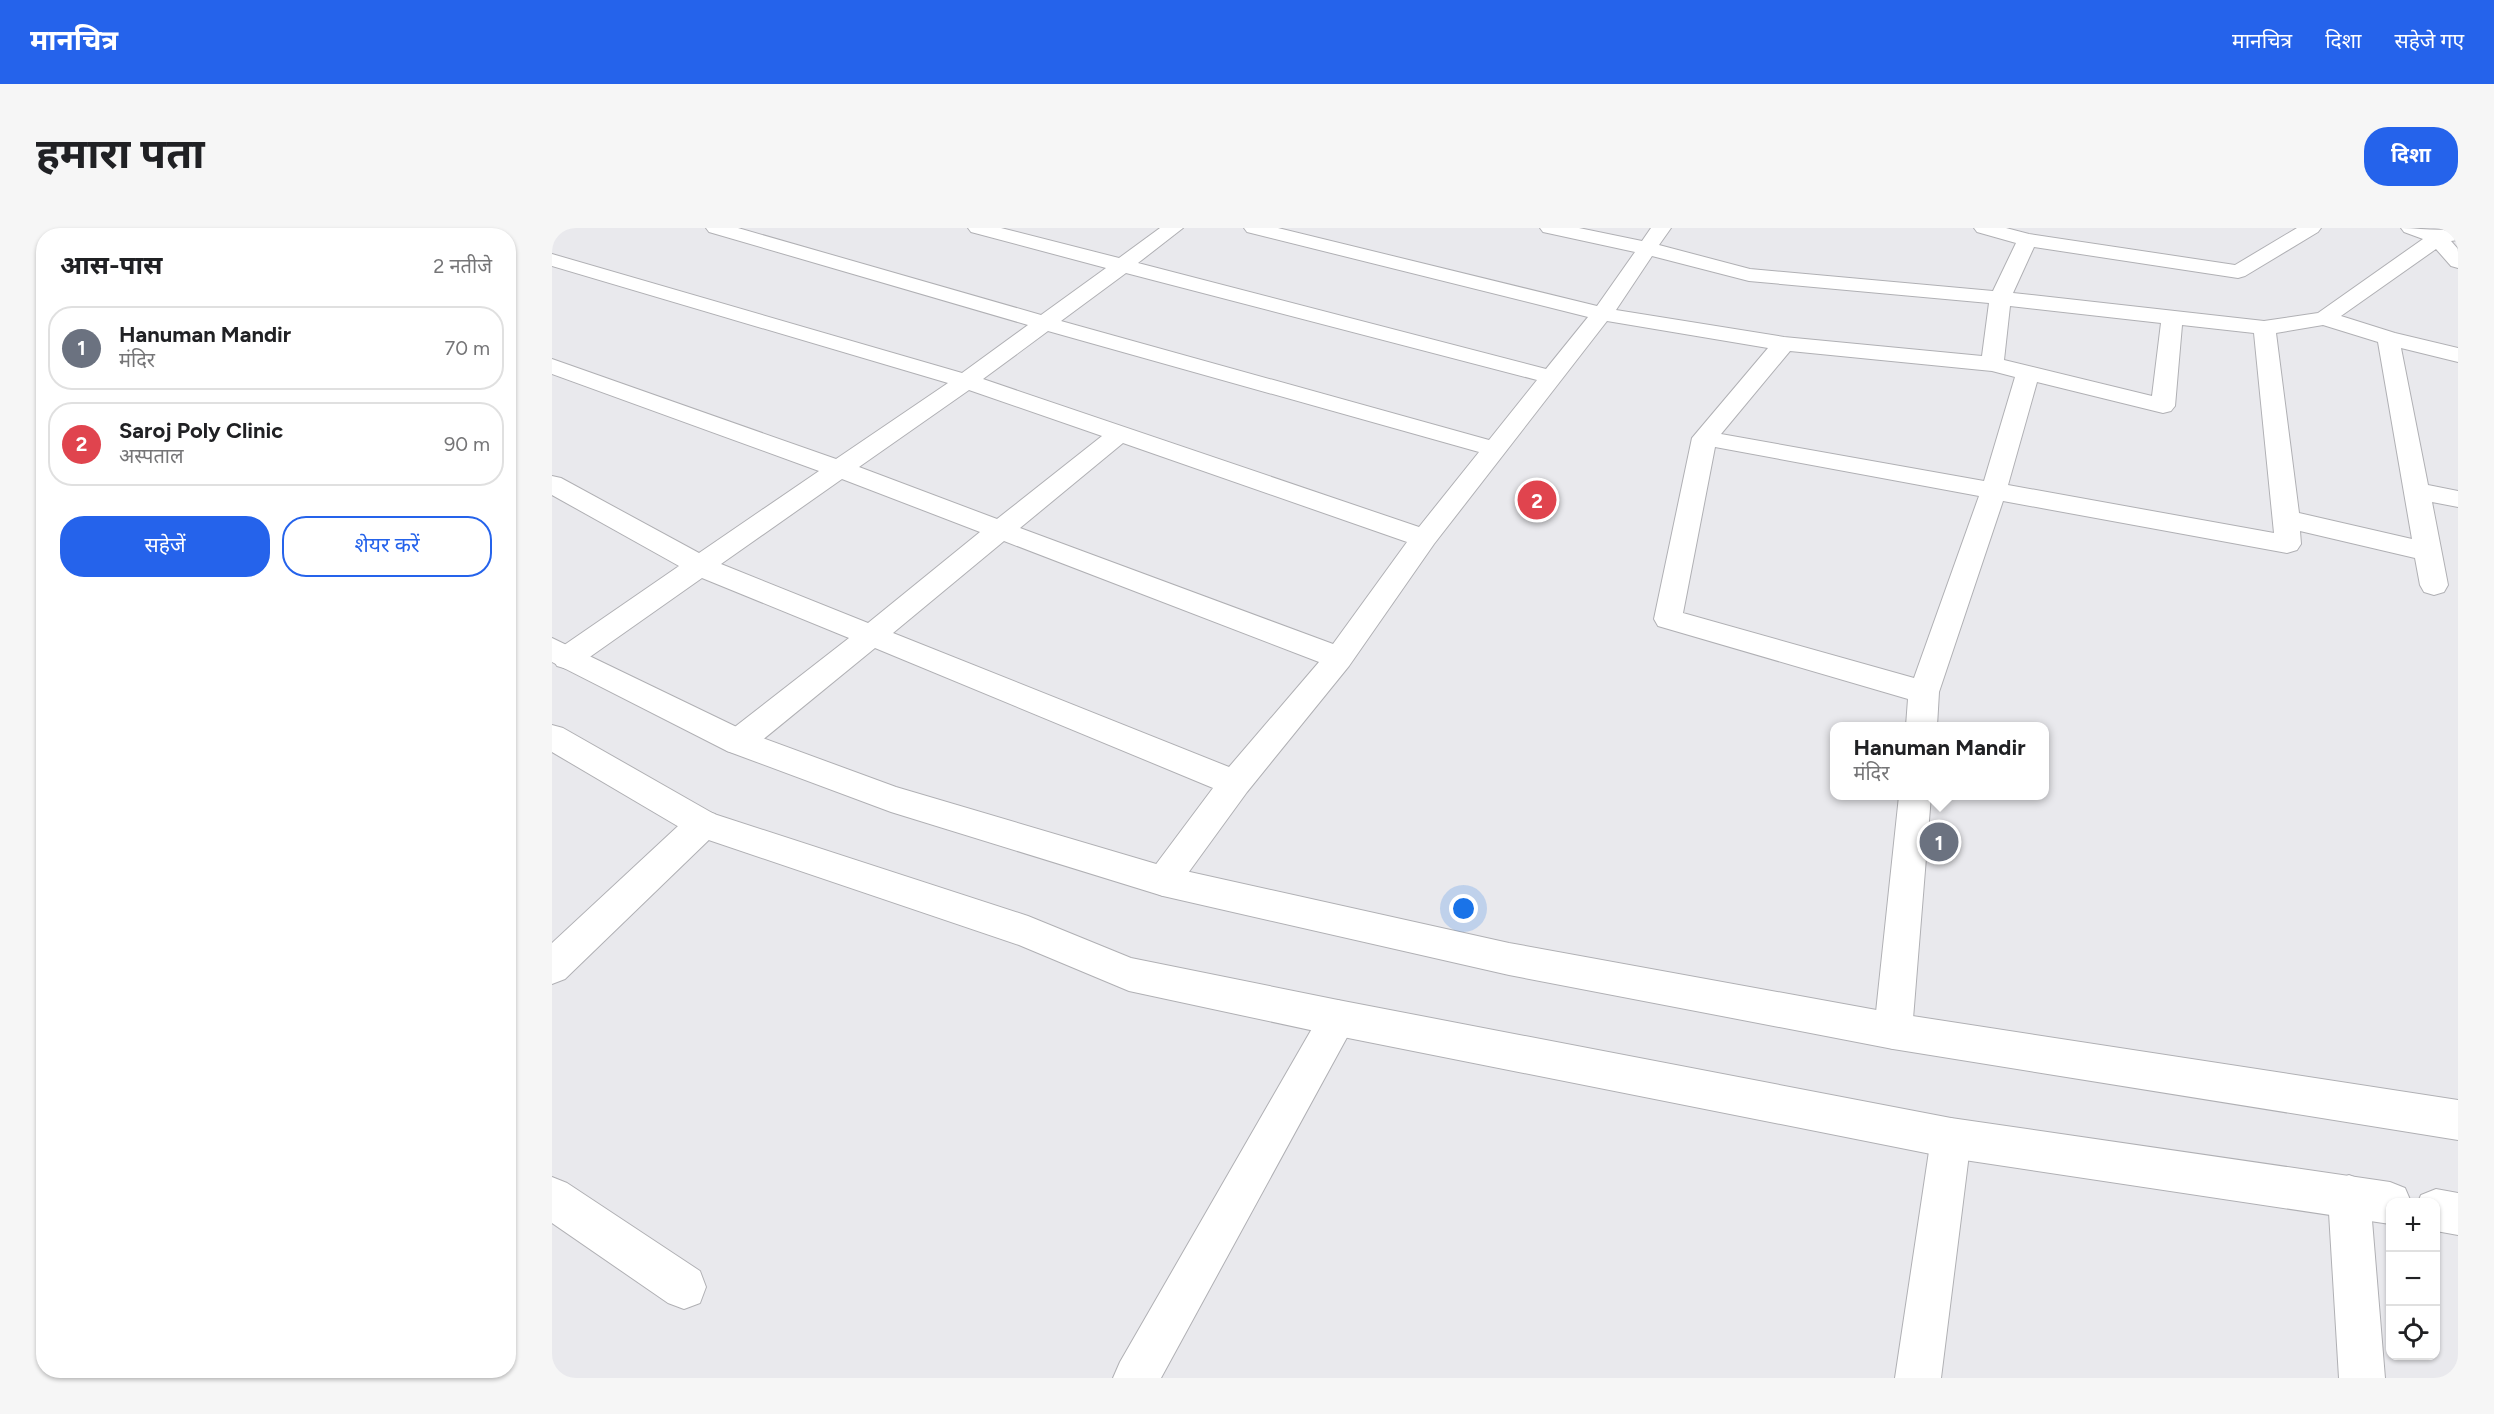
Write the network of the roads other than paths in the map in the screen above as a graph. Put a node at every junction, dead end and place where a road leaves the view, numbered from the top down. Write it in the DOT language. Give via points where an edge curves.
graph roads {
  1 [pos="716,228"];
  2 [pos="978,228"];
  3 [pos="1173,228"];
  4 [pos="1254,228"];
  5 [pos="1550,228"];
  6 [pos="1984,228"];
  7 [pos="2311,228"];
  8 [pos="2411,228"];
  9 [pos="2438,234"];
  10 [pos="1653,238"];
  11 [pos="2027,240"];
  12 [pos="552,260"];
  13 [pos="2458,262"];
  14 [pos="1121,266"];
  15 [pos="2000,297"];
  16 [pos="1602,314"];
  17 [pos="2172,318"];
  18 [pos="2324,318"];
  19 [pos="1044,323"];
  20 [pos="2264,328"];
  21 [pos="2388,338"];
  22 [pos="1784,344"];
  23 [pos="2458,355"];
  24 [pos="1992,364"];
  25 [pos="552,366"];
  26 [pos="2028,372"];
  27 [pos="1551,377"];
  28 [pos="966,381"];
  29 [pos="1119,434"];
  30 [pos="1704,438"];
  31 [pos="1494,449"];
  32 [pos="839,469"];
  33 [pos="552,484"];
  34 [pos="1994,490"];
  35 [pos="2416,491"];
  36 [pos="2458,499"];
  37 [pos="2287,519"];
  38 [pos="999,530"];
  39 [pos="1424,538"];
  40 [pos="2428,552"];
  41 [pos="700,566"];
  42 [pos="2434,585"];
  43 [pos="873,636"];
  44 [pos="560,653"];
  45 [pos="1339,658"];
  46 [pos="1924,692"];
  47 [pos="1921,722"];
  48 [pos="552,738"];
  49 [pos="738,742"];
  50 [pos="1235,783"];
  51 [pos="1915,800"];
  52 [pos="703,824"];
  53 [pos="1163,881"];
  54 [pos="552,967"];
  55 [pos="1338,1018"];
  56 [pos="1893,1030"];
  57 [pos="2458,1120"];
  58 [pos="1951,1138"];
  59 [pos="2349,1196"];
  60 [pos="552,1198"];
  61 [pos="2386,1202"];
  62 [pos="2440,1211"];
  63 [pos="2458,1214"];
  64 [pos="684,1287"];
  65 [pos="1136,1378"];
  66 [pos="1918,1378"];
  67 [pos="2362,1378"];
  1 -- 19 [label="street"];
  2 -- 14 [label="street"];
  3 -- 14 [label="street"];
  4 -- 16 [label="street"];
  5 -- 10 [label="street"];
  6 -- 11 [label="street"];
  7 -- 11 [label="street" via="2238,272"];
  8 -- 9 [label="street"];
  9 -- 13 [label="street"];
  9 -- 18 [label="street"];
  10 -- 15 [label="street" via="1749,275"];
  10 -- 16 [label="street"];
  11 -- 15 [label="street"];
  12 -- 28 [label="street"];
  14 -- 19 [label="street"];
  14 -- 27 [label="street"];
  15 -- 17 [label="street"];
  15 -- 24 [label="street"];
  16 -- 22 [label="street"];
  16 -- 27 [label="street"];
  17 -- 20 [label="street"];
  17 -- 26 [label="street" via="2163,405"];
  18 -- 20 [label="street"];
  18 -- 21 [label="street"];
  19 -- 28 [label="street"];
  19 -- 31 [label="street"];
  20 -- 37 [label="street"];
  21 -- 23 [label="street"];
  21 -- 35 [label="street"];
  22 -- 24 [label="street"];
  22 -- 30 [label="street"];
  24 -- 26 [label="street"];
  25 -- 32 [label="street"];
  26 -- 34 [label="street"];
  27 -- 31 [label="street"];
  28 -- 29 [label="street"];
  28 -- 32 [label="street"];
  29 -- 38 [label="street"];
  29 -- 39 [label="street"];
  30 -- 34 [label="street"];
  30 -- 46 [label="street" via="1668,620"];
  31 -- 39 [label="street"];
  32 -- 38 [label="street"];
  32 -- 41 [label="street"];
  33 -- 41 [label="street"];
  34 -- 37 [label="street" via="2287,544"];
  34 -- 46 [label="street"];
  35 -- 36 [label="street"];
  35 -- 40 [label="street"];
  37 -- 40 [label="street"];
  38 -- 43 [label="street"];
  38 -- 45 [label="street"];
  39 -- 45 [label="street"];
  40 -- 42 [label="street"];
  41 -- 43 [label="street"];
  41 -- 44 [label="street"];
  43 -- 49 [label="street"];
  43 -- 50 [label="street"];
  44 -- 49 [label="street"];
  45 -- 50 [label="street"];
  46 -- 47 [label="street"];
  48 -- 52 [label="street"];
  49 -- 53 [label="street" via="891,799"];
  50 -- 53 [label="street"];
  51 -- 56 [label="street"];
  52 -- 54 [label="street"];
  52 -- 55 [label="street" via="1028,932 1129,974"];
  53 -- 56 [label="street" via="1509,959"];
  55 -- 58 [label="street"];
  55 -- 65 [label="street"];
  56 -- 57 [label="street"];
  58 -- 59 [label="street"];
  58 -- 66 [label="street"];
  59 -- 61 [label="street"];
  59 -- 67 [label="street"];
  60 -- 64 [label="street"];
  62 -- 63 [label="street"];
}
